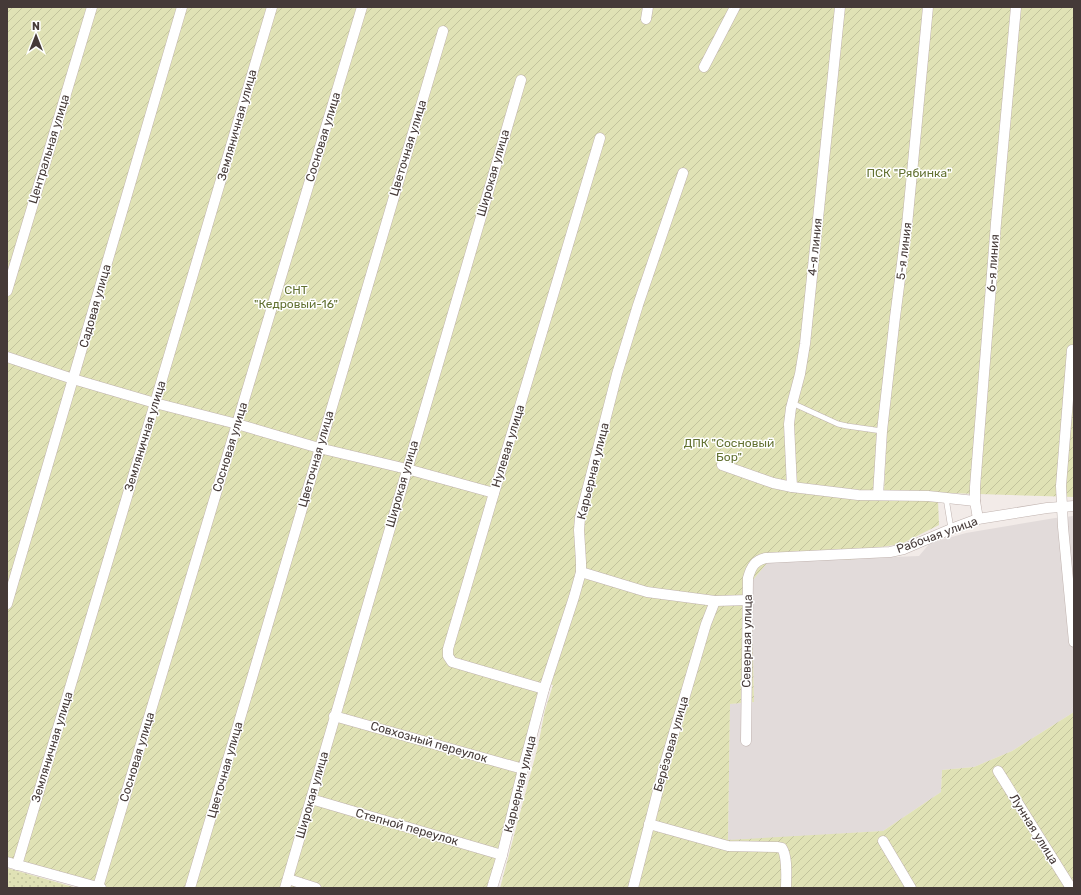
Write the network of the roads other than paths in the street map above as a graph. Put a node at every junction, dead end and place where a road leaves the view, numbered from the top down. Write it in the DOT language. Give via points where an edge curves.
graph roads {
  1 [pos="92,7"];
  2 [pos="182,7"];
  3 [pos="272,7"];
  4 [pos="362,7"];
  5 [pos="648,7"];
  6 [pos="736,7"];
  7 [pos="840,7"];
  8 [pos="928,7"];
  9 [pos="1016,7"];
  10 [pos="646,19"];
  11 [pos="443,30"];
  12 [pos="704,67"];
  13 [pos="521,80"];
  14 [pos="600,138"];
  15 [pos="682,173"];
  16 [pos="7,291"];
  17 [pos="1072,350"];
  18 [pos="7,357"];
  19 [pos="73,379"];
  20 [pos="155,403"];
  21 [pos="792,403"];
  22 [pos="237,424"];
  23 [pos="882,431"];
  24 [pos="319,448"];
  25 [pos="722,465"];
  26 [pos="407,469"];
  27 [pos="792,487"];
  28 [pos="494,493"];
  29 [pos="878,495"];
  30 [pos="946,498"];
  31 [pos="975,501"];
  32 [pos="1074,506"];
  33 [pos="1062,507"];
  34 [pos="978,519"];
  35 [pos="950,529"];
  36 [pos="774,558"];
  37 [pos="580,572"];
  38 [pos="748,600"];
  39 [pos="715,601"];
  40 [pos="7,604"];
  41 [pos="1074,642"];
  42 [pos="544,689"];
  43 [pos="334,716"];
  44 [pos="746,741"];
  45 [pos="523,769"];
  46 [pos="998,771"];
  47 [pos="311,799"];
  48 [pos="650,824"];
  49 [pos="883,841"];
  50 [pos="502,855"];
  51 [pos="12,864"];
  52 [pos="286,884"];
  53 [pos="99,888"];
  54 [pos="190,888"];
  55 [pos="316,888"];
  56 [pos="492,888"];
  57 [pos="633,888"];
  58 [pos="786,888"];
  59 [pos="911,888"];
  60 [pos="1070,888"];
  1 -- 16 [label="street, Центральная улица"];
  2 -- 19 [label="street, Садовая улица"];
  3 -- 20 [label="street, Земляничная улица"];
  4 -- 22 [label="street, Сосновая улица"];
  5 -- 10 [label="street"];
  6 -- 12 [label="street"];
  7 -- 21 [label="street, 4-я линия" via="805,344"];
  8 -- 23 [label="street, 5-я линия" via="908,225"];
  9 -- 31 [label="street, 6-я линия" via="996,223"];
  11 -- 24 [label="street, Цветочная улица"];
  13 -- 26 [label="street, Широкая улица"];
  14 -- 28 [label="street, Нулевая улица"];
  15 -- 37 [label="street, Карьерная улица" via="638,305 580,518"];
  17 -- 33 [label="street"];
  18 -- 19 [label="street"];
  19 -- 20 [label="street"];
  19 -- 40 [label="street, Садовая улица"];
  20 -- 22 [label="street"];
  20 -- 51 [label="street, Земляничная улица"];
  21 -- 23 [label="lane" via="838,424"];
  21 -- 27 [label="street, 4-я линия" via="789,424"];
  22 -- 24 [label="street"];
  22 -- 53 [label="street, Сосновая улица"];
  23 -- 29 [label="street, 5-я линия"];
  24 -- 26 [label="street"];
  24 -- 54 [label="street, Цветочная улица"];
  25 -- 27 [label="street"];
  26 -- 28 [label="street"];
  26 -- 43 [label="street, Широкая улица"];
  27 -- 29 [label="street"];
  28 -- 42 [label="street, Нулевая улица" via="448,656 452,662"];
  29 -- 30 [label="street"];
  30 -- 31 [label="street"];
  30 -- 35 [label="lane"];
  31 -- 34 [label="street, 6-я линия"];
  32 -- 33 [label="street, Рабочая улица"];
  33 -- 34 [label="street, Рабочая улица"];
  33 -- 41 [label="street"];
  34 -- 35 [label="street, Рабочая улица"];
  35 -- 36 [label="street, Рабочая улица" via="904,549 890,552"];
  36 -- 38 [label="street, Северная улица" via="760,559 750,570"];
  37 -- 39 [label="street" via="647,592"];
  37 -- 42 [label="street, Карьерная улица"];
  38 -- 39 [label="street"];
  38 -- 44 [label="street, Северная улица"];
  39 -- 48 [label="street, Берёзовая улица" via="680,712"];
  42 -- 45 [label="street, Карьерная улица"];
  43 -- 45 [label="street, Совхозный переулок"];
  43 -- 47 [label="street, Широкая улица"];
  45 -- 50 [label="street, Карьерная улица"];
  46 -- 60 [label="street, Лунная улица"];
  47 -- 50 [label="street, Степной переулок"];
  47 -- 52 [label="street, Широкая улица"];
  48 -- 57 [label="street, Берёзовая улица"];
  48 -- 58 [label="street" via="728,846 778,846 782,848 786,860"];
  49 -- 59 [label="street"];
  50 -- 56 [label="street, Карьерная улица"];
  51 -- 53 [label="street"];
  52 -- 55 [label="street"];
}
